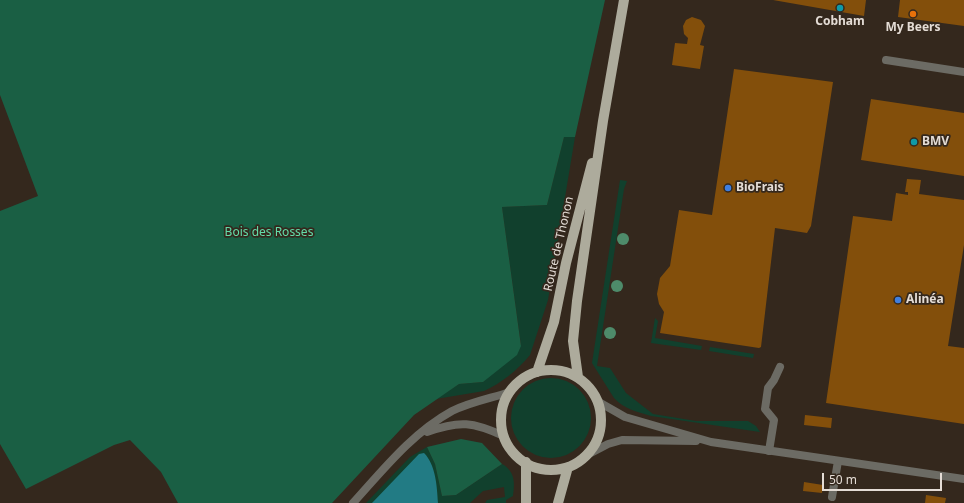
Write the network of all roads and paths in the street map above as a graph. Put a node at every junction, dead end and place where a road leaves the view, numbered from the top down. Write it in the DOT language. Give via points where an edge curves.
graph roads {
  1 [pos="624,0"];
  2 [pos="886,60"];
  3 [pos="964,72"];
  4 [pos="603,121"];
  5 [pos="780,367"];
  6 [pos="537,372"];
  7 [pos="578,377"];
  8 [pos="510,392"];
  9 [pos="597,400"];
  10 [pos="419,435"];
  11 [pos="504,436"];
  12 [pos="711,442"];
  13 [pos="769,451"];
  14 [pos="587,455"];
  15 [pos="838,461"];
  16 [pos="526,462"];
  17 [pos="568,467"];
  18 [pos="964,479"];
  19 [pos="832,497"];
  20 [pos="353,503"];
  21 [pos="526,503"];
  22 [pos="558,503"];
  1 -- 4 [label="main road, Route de Thonon"];
  2 -- 3 [label="street"];
  4 -- 6 [label="main road, Route de Thonon" via="566,263 554,322"];
  4 -- 7 [label="main road, Route de Thonon" via="573,341"];
  5 -- 13 [label="street" via="768,388 765,410 774,420"];
  6 -- 7 [label="main road" via="558,370"];
  6 -- 8 [label="main road" via="519,382"];
  7 -- 9 [label="main road" via="592,390"];
  8 -- 10 [label="street" via="452,411"];
  8 -- 11 [label="main road" via="502,411"];
  9 -- 12 [label="street" via="625,417"];
  9 -- 14 [label="main road" via="601,414 600,432"];
  10 -- 11 [label="street" via="448,425 462,424 478,425"];
  10 -- 20 [label="street" via="397,454"];
  11 -- 16 [label="main road" via="514,453"];
  12 -- 13 [label="street"];
  12 -- 14 [label="street" via="622,440"];
  13 -- 15 [label="street"];
  14 -- 17 [label="main road"];
  15 -- 18 [label="street"];
  15 -- 19 [label="street"];
  16 -- 17 [label="main road" via="544,469 557,470"];
  16 -- 21 [label="main road"];
  17 -- 22 [label="main road"];
}
